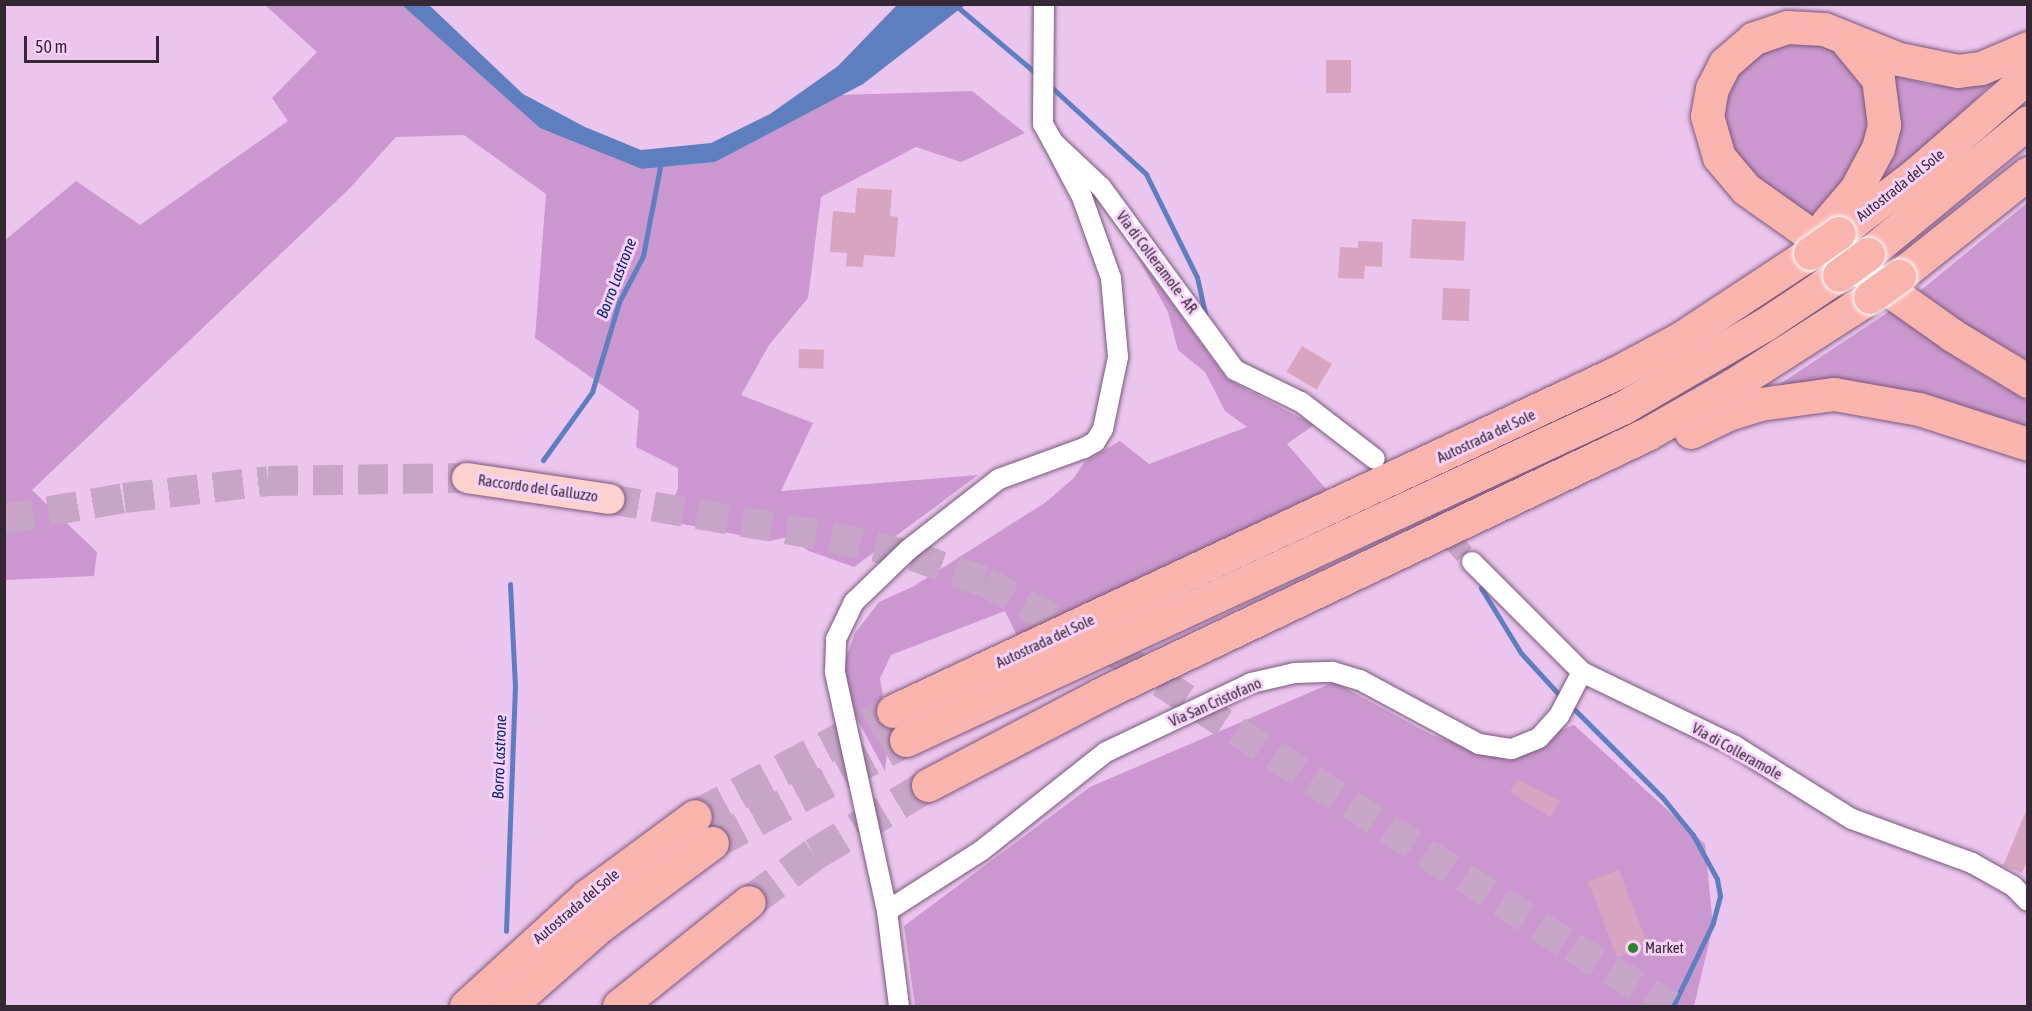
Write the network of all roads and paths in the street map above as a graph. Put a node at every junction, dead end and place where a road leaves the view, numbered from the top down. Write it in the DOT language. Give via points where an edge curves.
graph roads {
  1 [pos="1044,4"];
  2 [pos="1840,34"];
  3 [pos="2028,48"];
  4 [pos="2028,76"];
  5 [pos="2028,122"];
  6 [pos="1053,142"];
  7 [pos="2028,173"];
  8 [pos="1833,228"];
  9 [pos="2028,381"];
  10 [pos="2028,444"];
  11 [pos="1375,459"];
  12 [pos="467,478"];
  13 [pos="609,499"];
  14 [pos="1472,562"];
  15 [pos="1272,614"];
  16 [pos="1582,672"];
  17 [pos="928,785"];
  18 [pos="2028,901"];
  19 [pos="749,902"];
  20 [pos="887,911"];
  21 [pos="466,1006"];
  22 [pos="509,1006"];
  23 [pos="619,1006"];
  24 [pos="899,1006"];
  1 -- 6 [label="street, Via di Colleramole - AR" via="1043,124"];
  2 -- 3 [label="highway" via="1899,59 1958,71 1981,68"];
  2 -- 8 [label="highway" via="1878,79 1884,125 1878,148"];
  2 -- 9 [label="highway" via="1786,27 1765,32 1734,53 1717,75 1708,101 1709,130 1719,157 1754,195 1952,335"];
  4 -- 8 [label="highway, Autostrada del Sole" via="1917,173"];
  5 -- 8 [label="highway, Autostrada del Sole, bridge" via="1839,275 1755,331 1624,407 900,726 1616,373 1690,332"];
  6 -- 11 [label="street, Via di Colleramole - AR" via="1101,187 1235,370 1301,402"];
  6 -- 20 [label="street" via="1094,224 1111,278 1119,357 1103,429 1095,442 999,479 908,550 854,602 836,639 836,672"];
  7 -- 15 [label="highway, bridge" via="1870,297 1733,385 1647,434"];
  10 -- 15 [label="highway" via="1866,397 1814,395 1760,404 1712,421 1590,487 1438,558"];
  12 -- 13 [label="main road, Raccordo del Galluzzo"];
  14 -- 16 [label="street, Via di Colleramole"];
  15 -- 17 [label="highway" via="1101,694"];
  16 -- 18 [label="street, Via di Colleramole" via="1735,746 1852,819 1972,863 2013,886"];
  16 -- 20 [label="street, Via San Cristofano" via="1559,716 1539,738 1512,749 1479,744 1360,680 1333,672 1295,673 1251,683 1106,752 981,851"];
  19 -- 23 [label="highway"];
  20 -- 24 [label="street"];
  21 -- 22 [label="highway, Autostrada del Sole" via="587,896 703,830"];
}
